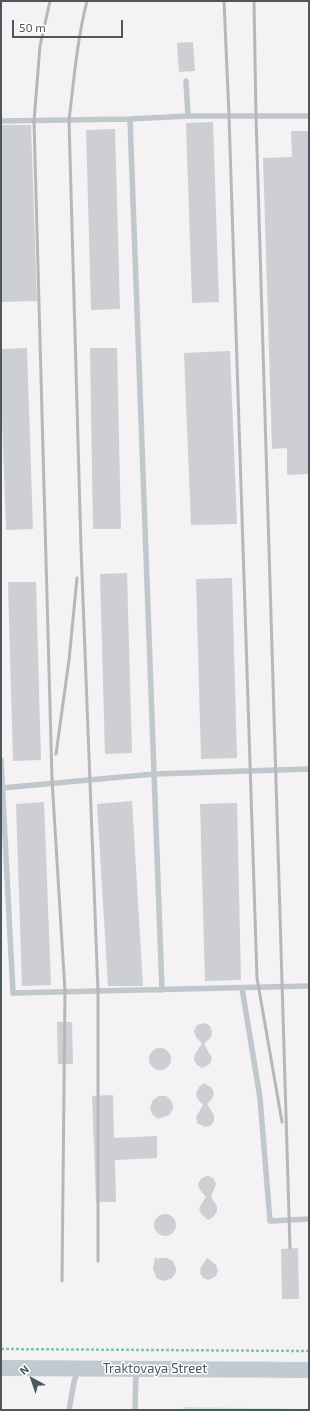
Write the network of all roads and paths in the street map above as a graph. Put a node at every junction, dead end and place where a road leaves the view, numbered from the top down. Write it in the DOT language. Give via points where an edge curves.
graph roads {
  1 [pos="186,81"];
  2 [pos="188,116"];
  3 [pos="309,116"];
  4 [pos="130,119"];
  5 [pos="1,122"];
  6 [pos="1,760"];
  7 [pos="309,769"];
  8 [pos="154,774"];
  9 [pos="2,788"];
  10 [pos="309,986"];
  11 [pos="242,988"];
  12 [pos="162,990"];
  13 [pos="309,1219"];
  14 [pos="1,1349"];
  15 [pos="309,1351"];
  16 [pos="1,1368"];
  17 [pos="78,1368"];
  18 [pos="136,1369"];
  19 [pos="309,1370"];
  20 [pos="70,1410"];
  21 [pos="135,1410"];
  1 -- 2 [label="lane"];
  2 -- 3 [label="lane"];
  2 -- 4 [label="lane"];
  4 -- 5 [label="lane"];
  4 -- 8 [label="lane"];
  6 -- 9 [label="lane"];
  7 -- 8 [label="lane"];
  8 -- 9 [label="lane"];
  8 -- 12 [label="lane"];
  9 -- 12 [label="lane" via="13,993"];
  10 -- 11 [label="lane"];
  11 -- 12 [label="lane"];
  11 -- 13 [label="lane" via="260,1098 270,1221"];
  14 -- 15 [label="path"];
  16 -- 17 [label="street, Traktovaya Street"];
  17 -- 18 [label="street, Traktovaya Street"];
  17 -- 20 [label="lane"];
  18 -- 19 [label="street, Traktovaya Street"];
  18 -- 21 [label="lane"];
}
